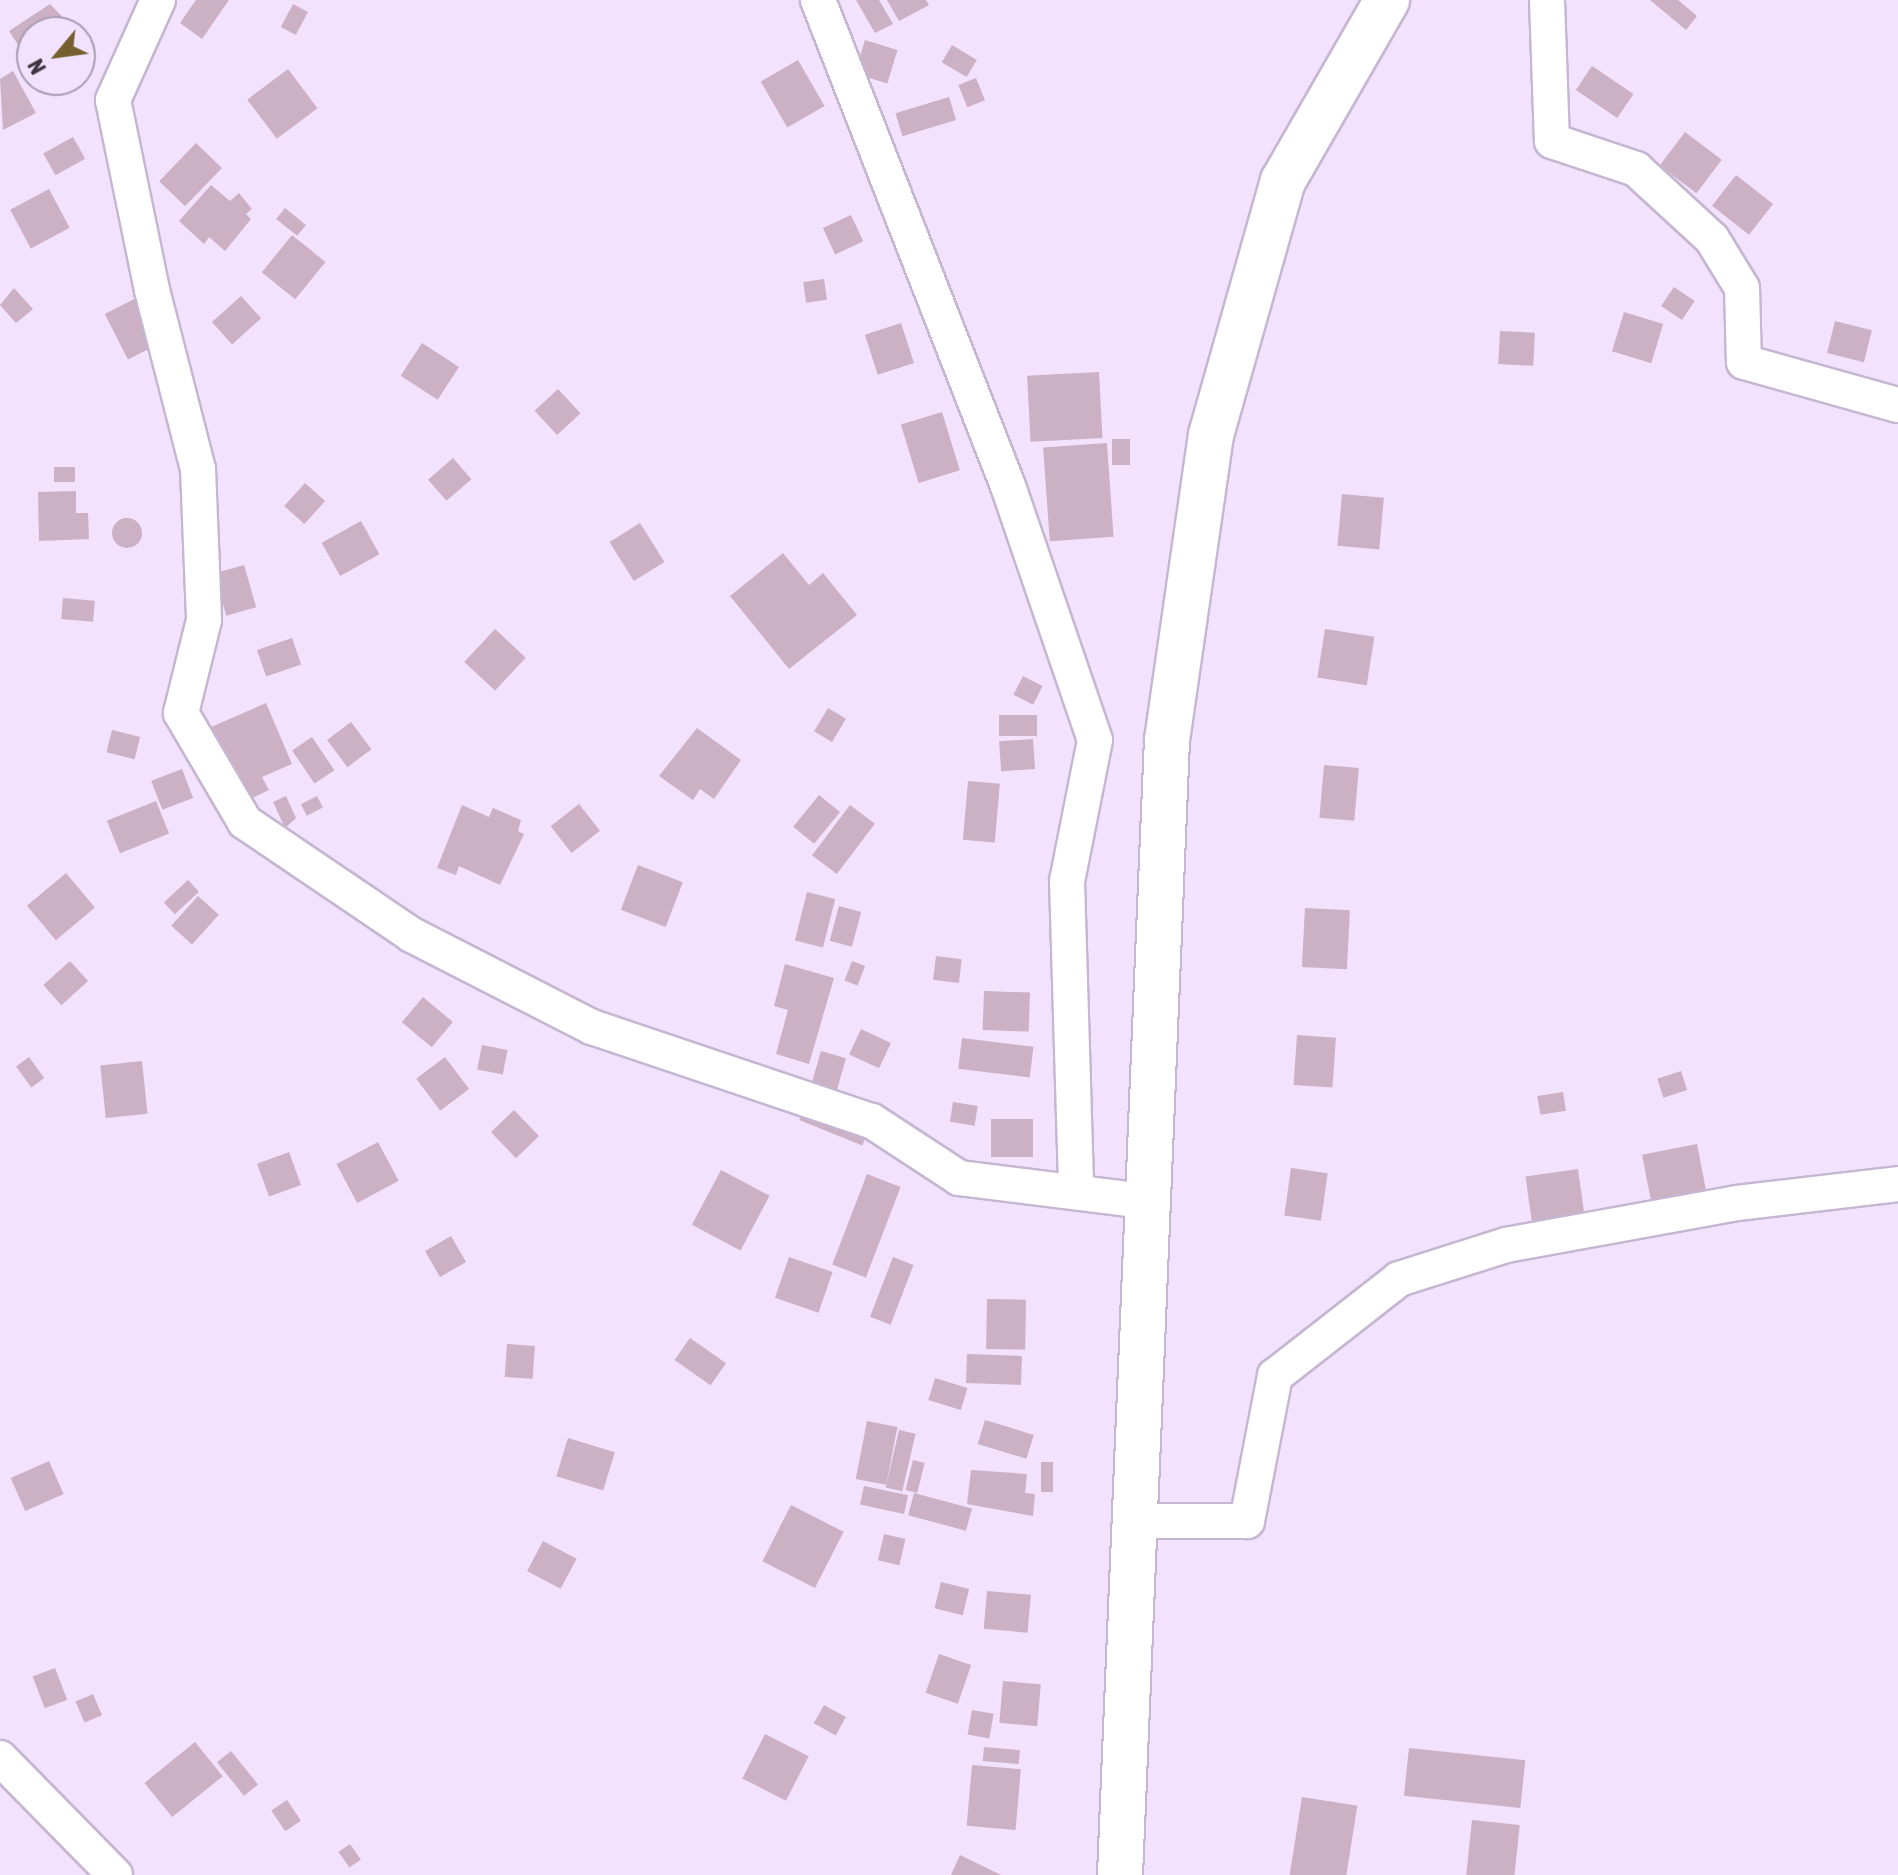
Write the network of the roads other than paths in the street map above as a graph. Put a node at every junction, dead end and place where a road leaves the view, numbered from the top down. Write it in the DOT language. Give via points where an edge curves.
graph roads {
  1 [pos="158,0"];
  2 [pos="818,0"];
  3 [pos="1387,0"];
  4 [pos="1547,0"];
  5 [pos="1898,405"];
  6 [pos="1898,1184"];
  7 [pos="1076,1192"];
  8 [pos="1151,1202"];
  9 [pos="1136,1521"];
  10 [pos="0,1758"];
  11 [pos="115,1875"];
  12 [pos="1120,1875"];
  1 -- 7 [label="street" via="113,100 152,290 198,469 204,620 181,713 245,822 412,935 592,1027 872,1121 959,1178"];
  2 -- 7 [label="street" via="1008,486 1095,740 1067,881"];
  3 -- 8 [label="street" via="1283,181 1211,435 1167,740"];
  4 -- 5 [label="street" via="1552,141 1636,169 1712,239 1742,288 1744,362"];
  6 -- 9 [label="street" via="1737,1203 1506,1245 1399,1279 1275,1376 1247,1521"];
  7 -- 8 [label="street"];
  8 -- 9 [label="street"];
  9 -- 12 [label="street"];
  10 -- 11 [label="street"];
}
